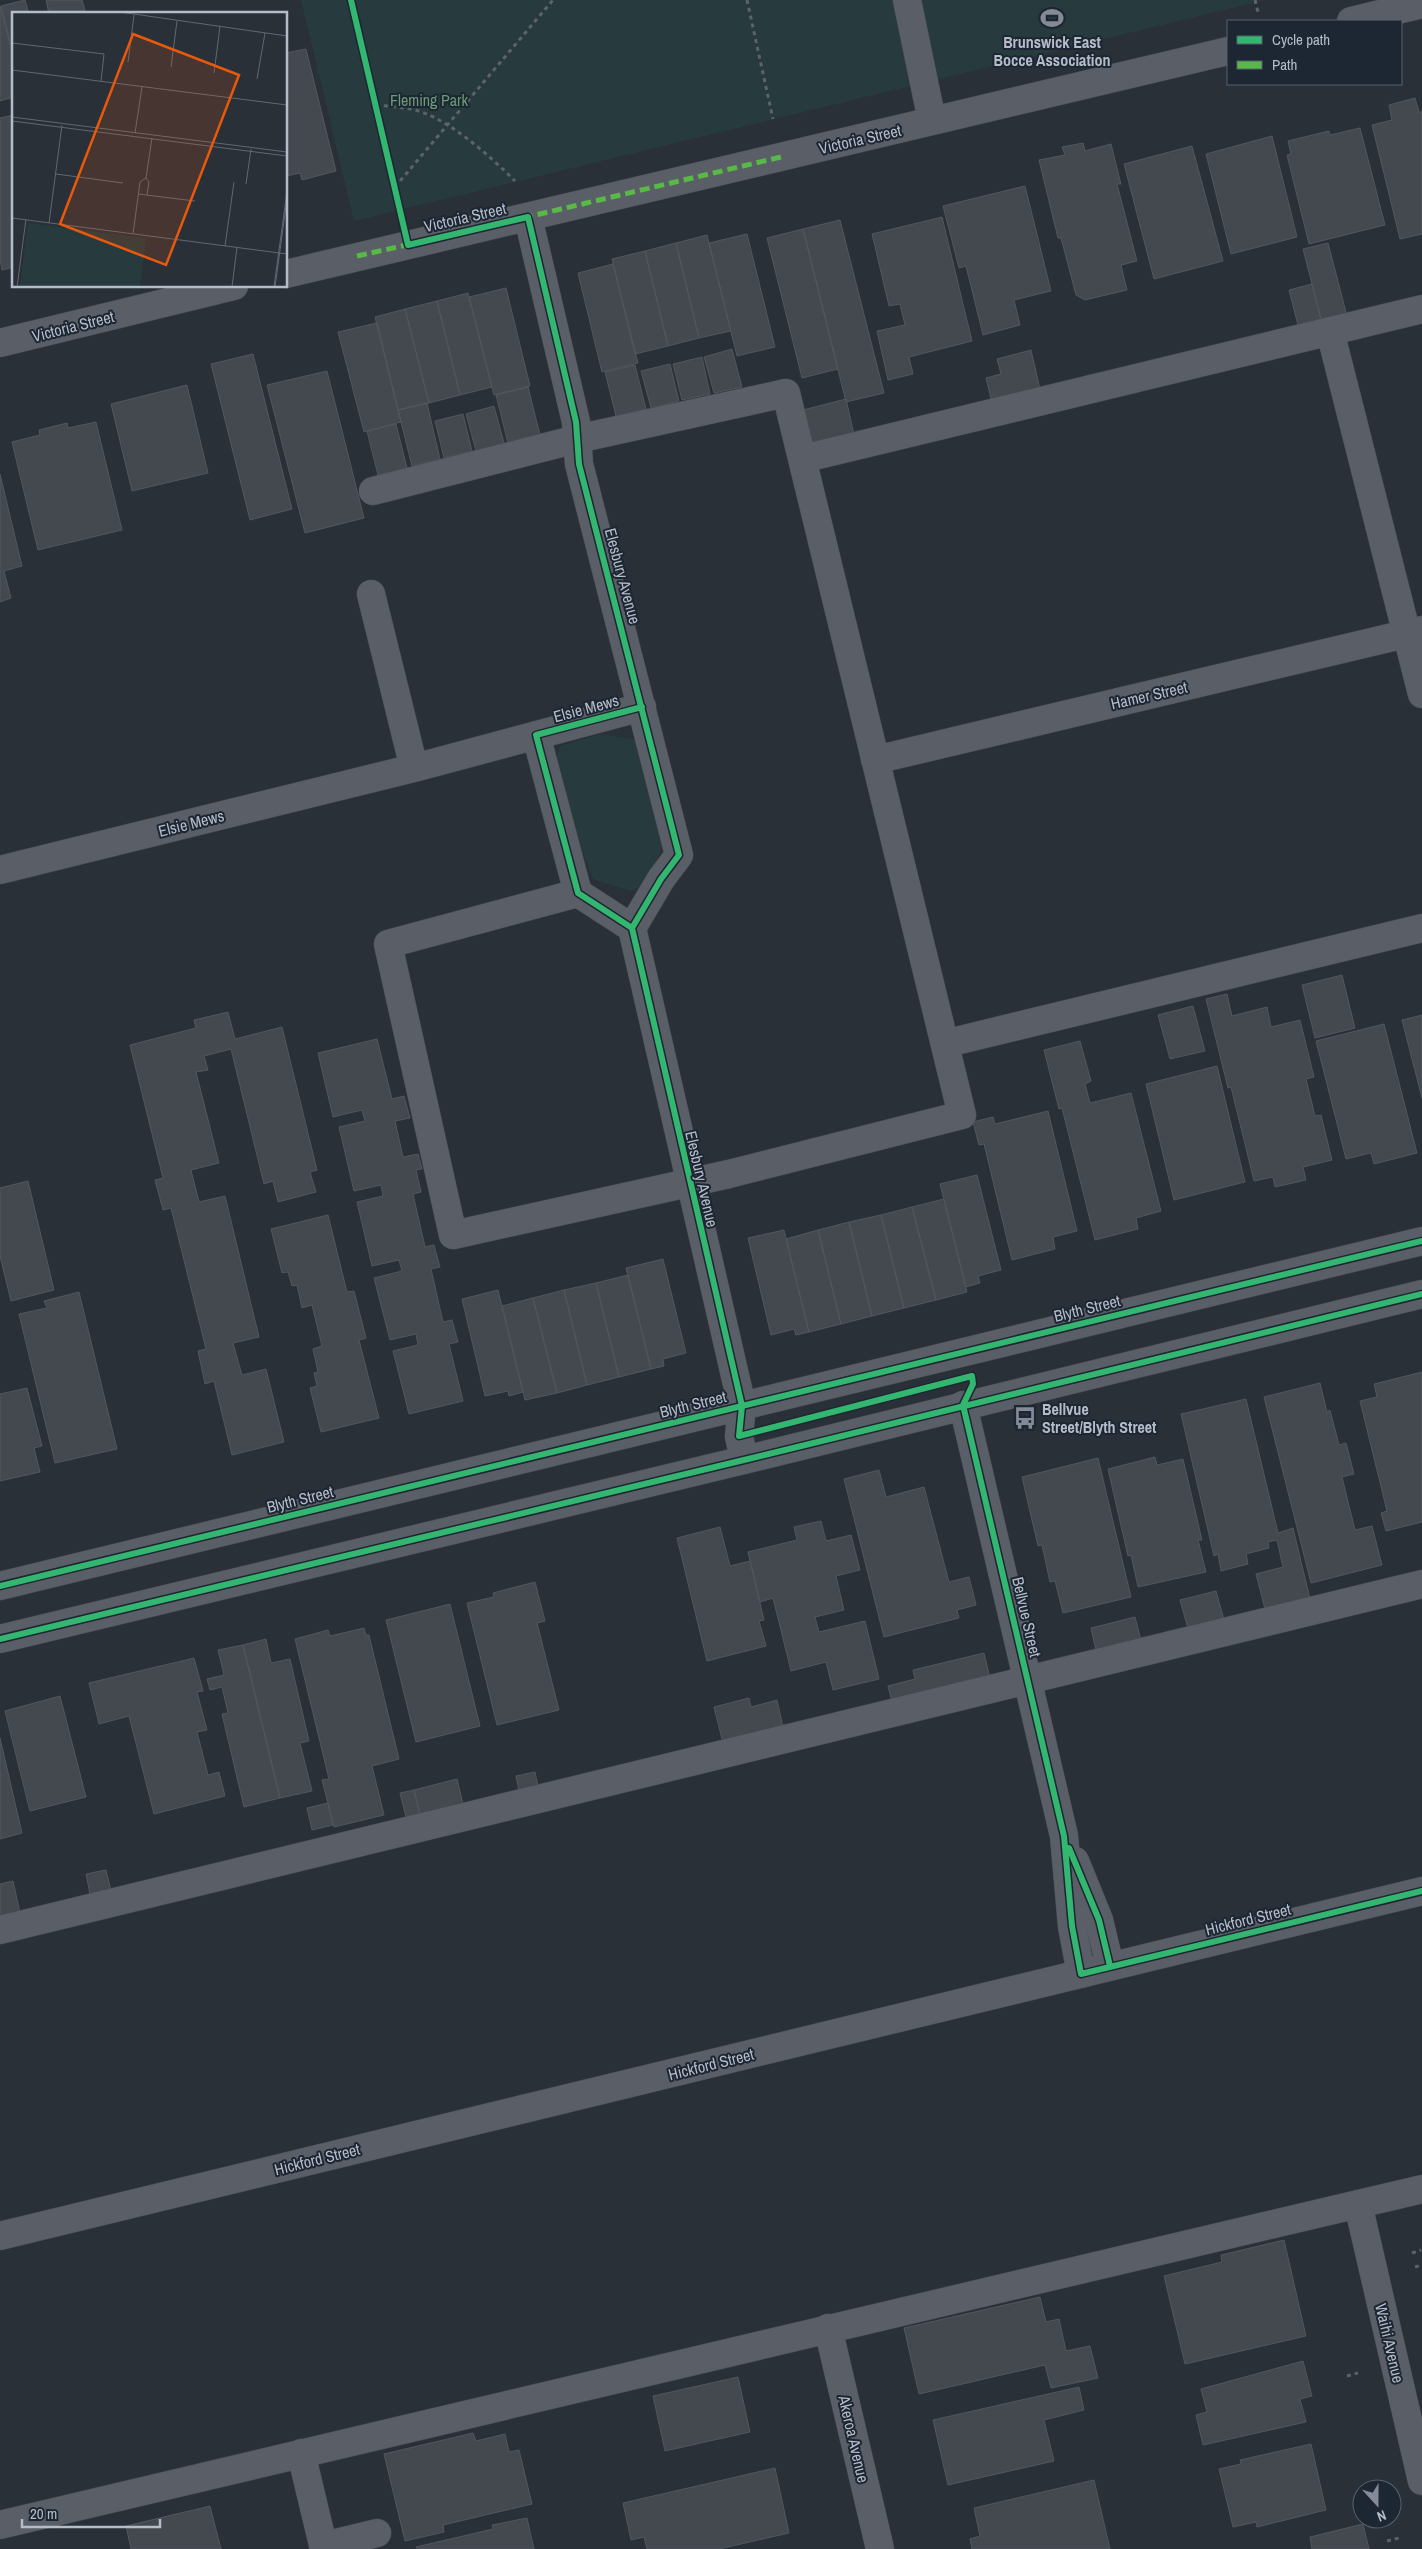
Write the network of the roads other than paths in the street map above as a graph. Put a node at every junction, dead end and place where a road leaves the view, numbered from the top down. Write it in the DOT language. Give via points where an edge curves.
graph roads {
  1 [pos="907,0"];
  2 [pos="1422,4"];
  3 [pos="1355,20"];
  4 [pos="1227,50"];
  5 [pos="932,121"];
  6 [pos="528,217"];
  7 [pos="288,274"];
  8 [pos="226,288"];
  9 [pos="1422,309"];
  10 [pos="1330,331"];
  11 [pos="0,344"];
  12 [pos="577,439"];
  13 [pos="802,459"];
  14 [pos="374,491"];
  15 [pos="372,594"];
  16 [pos="1414,632"];
  17 [pos="1422,694"];
  18 [pos="642,707"];
  19 [pos="536,735"];
  20 [pos="875,760"];
  21 [pos="414,768"];
  22 [pos="0,870"];
  23 [pos="578,893"];
  24 [pos="632,928"];
  25 [pos="1422,928"];
  26 [pos="954,1042"];
  27 [pos="689,1182"];
  28 [pos="1422,1241"];
  29 [pos="1422,1294"];
  30 [pos="962,1405"];
  31 [pos="742,1406"];
  32 [pos="744,1460"];
  33 [pos="1422,1584"];
  34 [pos="0,1586"];
  35 [pos="0,1639"];
  36 [pos="1028,1680"];
  37 [pos="1064,1836"];
  38 [pos="1422,1891"];
  39 [pos="0,1930"];
  40 [pos="1110,1966"];
  41 [pos="1081,1974"];
  42 [pos="1422,2189"];
  43 [pos="1358,2204"];
  44 [pos="0,2236"];
  45 [pos="828,2328"];
  46 [pos="301,2453"];
  47 [pos="1422,2481"];
  48 [pos="0,2525"];
  49 [pos="377,2533"];
  50 [pos="324,2548"];
  51 [pos="880,2549"];
  1 -- 5 [label="street"];
  2 -- 3 [label="street"];
  4 -- 5 [label="street, Victoria Street"];
  5 -- 6 [label="street, Victoria Street"];
  6 -- 7 [label="street, Victoria Street"];
  6 -- 12 [label="street, Elesbury Avenue" via="576,422"];
  8 -- 11 [label="street, Victoria Street"];
  9 -- 10 [label="street"];
  10 -- 13 [label="street"];
  10 -- 16 [label="street"];
  12 -- 13 [label="street" via="786,393"];
  12 -- 14 [label="street"];
  12 -- 18 [label="street, Elesbury Avenue" via="579,464"];
  13 -- 20 [label="street"];
  15 -- 21 [label="street"];
  16 -- 17 [label="street"];
  16 -- 20 [label="street, Hamer Street"];
  18 -- 19 [label="street, Elsie Mews"];
  18 -- 24 [label="street, Elesbury Avenue" via="679,855"];
  19 -- 21 [label="street, Elsie Mews"];
  19 -- 23 [label="street"];
  20 -- 26 [label="street"];
  21 -- 22 [label="street, Elsie Mews"];
  23 -- 24 [label="street"];
  23 -- 27 [label="street" via="388,944 453,1234"];
  24 -- 27 [label="street, Elesbury Avenue"];
  25 -- 26 [label="street"];
  26 -- 27 [label="street" via="962,1115"];
  27 -- 31 [label="street, Elesbury Avenue"];
  28 -- 31 [label="street, Blyth Street"];
  29 -- 30 [label="street"];
  30 -- 32 [label="street"];
  30 -- 36 [label="street, Bellvue Street"];
  31 -- 32 [label="street, Elesbury Avenue" via="739,1436"];
  31 -- 34 [label="street, Blyth Street"];
  32 -- 35 [label="street"];
  33 -- 36 [label="street"];
  36 -- 37 [label="street, Bellvue Street"];
  36 -- 39 [label="street"];
  37 -- 40 [label="street, Bellvue Street" via="1099,1920"];
  37 -- 41 [label="street, Bellvue Street" via="1072,1926"];
  38 -- 40 [label="street, Hickford Street"];
  40 -- 41 [label="street, Hickford Street"];
  41 -- 44 [label="street, Hickford Street"];
  42 -- 43 [label="street"];
  43 -- 45 [label="street"];
  43 -- 47 [label="street, Waihi Avenue"];
  45 -- 46 [label="street"];
  45 -- 51 [label="street, Akeroa Avenue"];
  46 -- 48 [label="street"];
  46 -- 50 [label="street"];
  49 -- 50 [label="street"];
}
